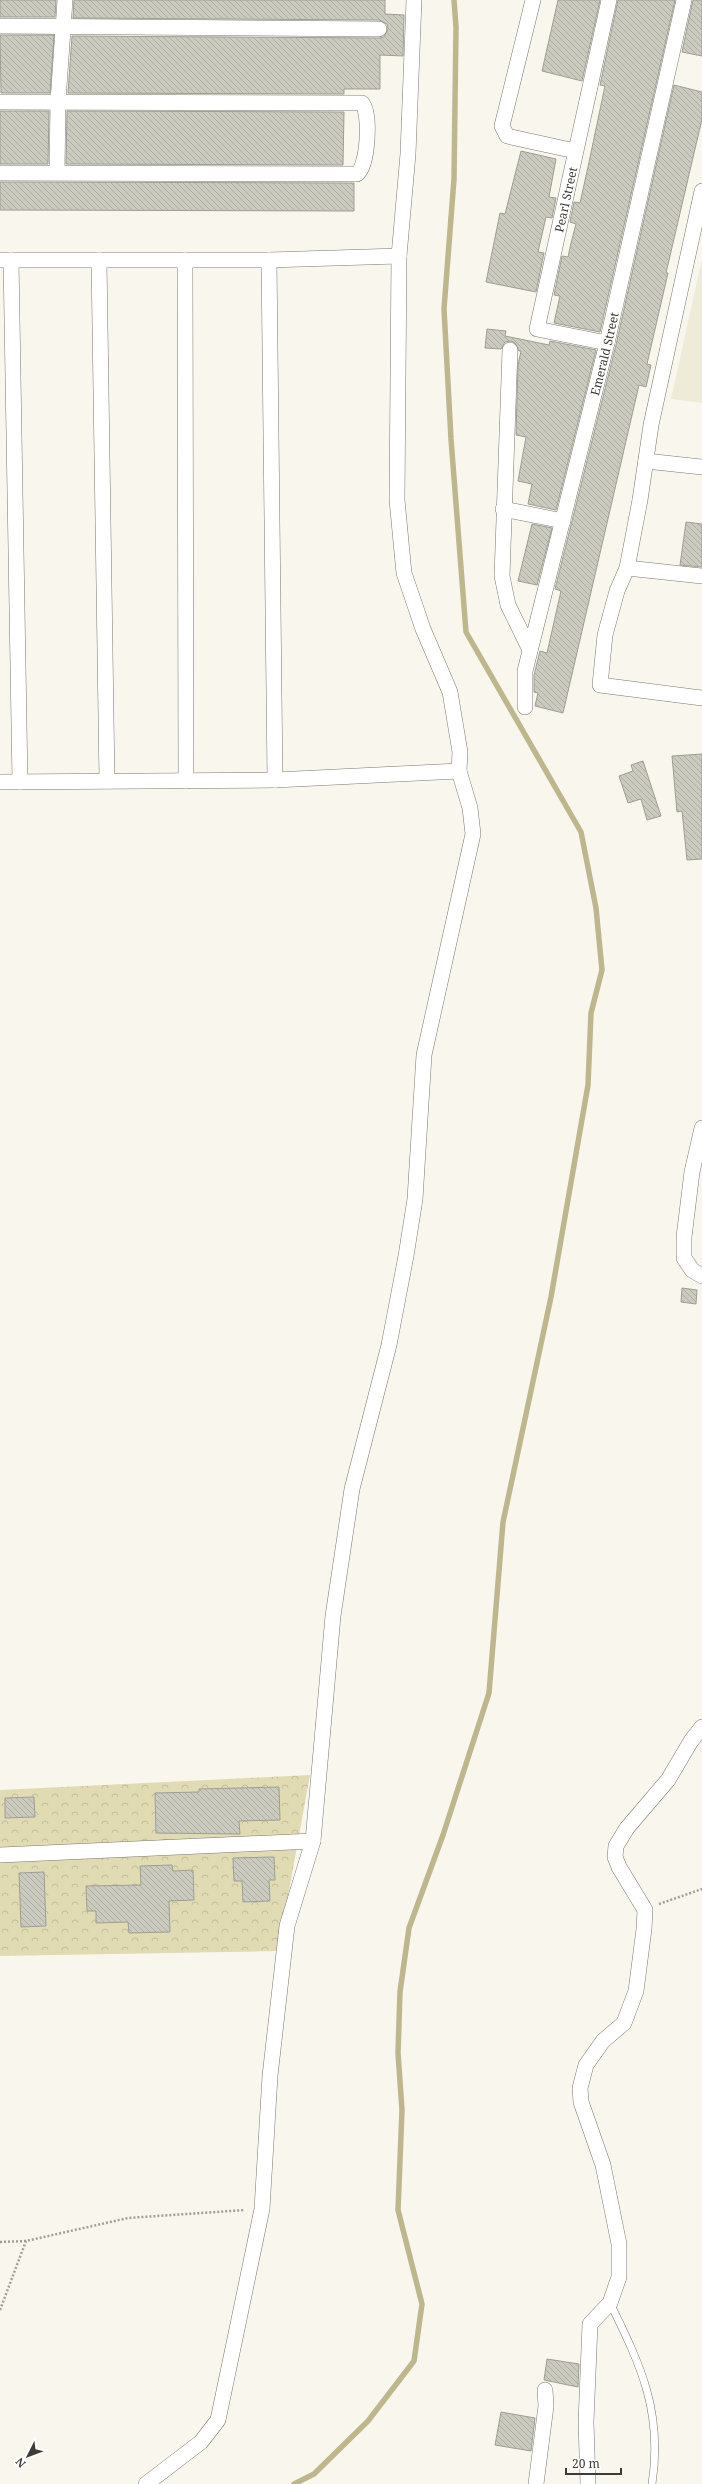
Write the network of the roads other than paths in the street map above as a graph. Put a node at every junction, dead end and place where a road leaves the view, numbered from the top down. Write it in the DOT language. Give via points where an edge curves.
graph roads {
  1 [pos="66,0"];
  2 [pos="414,0"];
  3 [pos="532,0"];
  4 [pos="609,0"];
  5 [pos="684,0"];
  6 [pos="0,26"];
  7 [pos="64,27"];
  8 [pos="379,29"];
  9 [pos="58,101"];
  10 [pos="0,102"];
  11 [pos="575,152"];
  12 [pos="57,172"];
  13 [pos="0,173"];
  14 [pos="702,191"];
  15 [pos="399,256"];
  16 [pos="5,260"];
  17 [pos="99,260"];
  18 [pos="185,260"];
  19 [pos="270,260"];
  20 [pos="607,343"];
  21 [pos="510,350"];
  22 [pos="646,461"];
  23 [pos="702,467"];
  24 [pos="503,509"];
  25 [pos="563,521"];
  26 [pos="627,568"];
  27 [pos="702,576"];
  28 [pos="530,650"];
  29 [pos="702,698"];
  30 [pos="525,707"];
  31 [pos="459,771"];
  32 [pos="275,780"];
  33 [pos="186,781"];
  34 [pos="0,782"];
  35 [pos="20,782"];
  36 [pos="107,782"];
  37 [pos="702,1128"];
  38 [pos="702,1276"];
  39 [pos="702,1727"];
  40 [pos="313,1841"];
  41 [pos="0,1855"];
  42 [pos="610,2303"];
  43 [pos="545,2390"];
  44 [pos="146,2484"];
  45 [pos="536,2484"];
  46 [pos="588,2484"];
  47 [pos="652,2484"];
  1 -- 7 [label="street"];
  2 -- 15 [label="street" via="408,154"];
  3 -- 11 [label="street" via="502,126 507,136"];
  4 -- 11 [label="street, Pearl Street"];
  5 -- 20 [label="street, Emerald Street"];
  6 -- 7 [label="street"];
  7 -- 8 [label="street"];
  7 -- 9 [label="street"];
  9 -- 10 [label="street"];
  9 -- 12 [label="street"];
  9 -- 12 [label="street" via="362,103 368,113 364,165 357,174"];
  11 -- 20 [label="street, Pearl Street" via="537,329"];
  12 -- 13 [label="street"];
  14 -- 22 [label="street" via="654,410"];
  15 -- 19 [label="street"];
  15 -- 31 [label="street" via="397,500 404,573 423,629 450,692 460,752"];
  16 -- 17 [label="street"];
  16 -- 35 [label="street"];
  17 -- 18 [label="street"];
  17 -- 36 [label="street"];
  18 -- 19 [label="street"];
  18 -- 33 [label="street"];
  19 -- 32 [label="street"];
  20 -- 25 [label="street, Emerald Street"];
  21 -- 24 [label="street"];
  22 -- 23 [label="street"];
  22 -- 26 [label="street"];
  24 -- 25 [label="street"];
  24 -- 28 [label="street" via="502,576 508,605"];
  25 -- 28 [label="street, Emerald Street"];
  26 -- 27 [label="street"];
  26 -- 29 [label="street" via="617,591 605,635 600,690"];
  28 -- 30 [label="street, Emerald Street" via="525,671"];
  31 -- 32 [label="street"];
  31 -- 40 [label="street" via="470,808 472,834 424,1055 415,1199 406,1256 389,1345 352,1489 333,1616"];
  32 -- 33 [label="street"];
  33 -- 36 [label="street"];
  34 -- 35 [label="street"];
  35 -- 36 [label="street"];
  37 -- 38 [label="street" via="692,1172 684,1258 692,1270"];
  39 -- 42 [label="street" via="668,1780 627,1828 616,1846 615,1857 619,1867 645,1910 636,1991 624,2023 603,2041 586,2065 580,2088 581,2102 603,2165 616,2226 618,2277"];
  40 -- 41 [label="street"];
  40 -- 44 [label="street" via="287,1926 270,2076 262,2209 218,2420 201,2442"];
  42 -- 46 [label="street" via="590,2324 586,2422"];
  42 -- 47 [label="lane" via="634,2350 651,2399 656,2455"];
  43 -- 45 [label="street" via="546,2406"];
}
